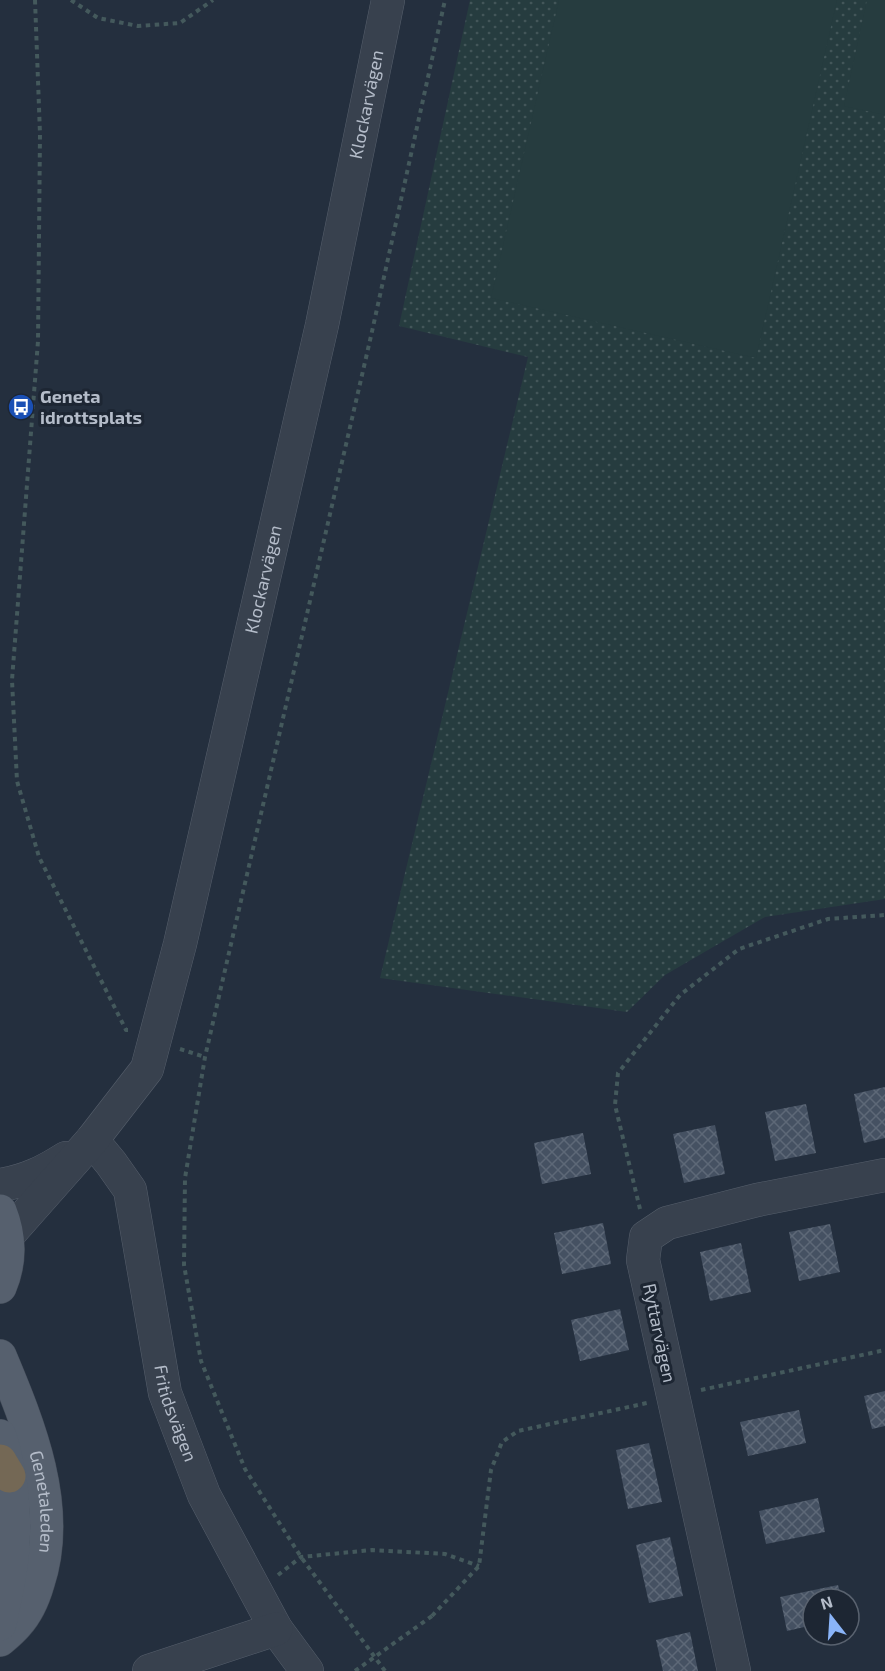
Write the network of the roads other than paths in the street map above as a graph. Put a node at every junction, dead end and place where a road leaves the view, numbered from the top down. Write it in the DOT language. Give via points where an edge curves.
graph roads {
  1 [pos="388,0"];
  2 [pos="92,1140"];
  3 [pos="885,1175"];
  4 [pos="0,1185"];
  5 [pos="4,1223"];
  6 [pos="0,1287"];
  7 [pos="0,1356"];
  8 [pos="0,1436"];
  9 [pos="5,1468"];
  10 [pos="0,1624"];
  11 [pos="276,1629"];
  12 [pos="0,1640"];
  13 [pos="182,1665"];
  14 [pos="149,1671"];
  15 [pos="307,1671"];
  16 [pos="734,1671"];
  1 -- 2 [label="street, Klockarvägen" via="322,325 155,1041 147,1069"];
  2 -- 4 [label="street, Klockarvägen" via="46,1171"];
  2 -- 5 [label="street, Klockarvägen"];
  2 -- 11 [label="street, Fritidsvägen" via="130,1190 165,1393 204,1495"];
  3 -- 16 [label="street, Ryttarvägen" via="667,1223 646,1237 643,1260"];
  5 -- 6 [label="main road" via="9,1250"];
  7 -- 12 [label="main road, Genetaleden" via="24,1414 43,1488 47,1524 41,1575 33,1598 18,1623"];
  8 -- 9 [label="main road, Genetaleden"];
  9 -- 10 [label="main road, Genetaleden" via="14,1526"];
  11 -- 13 [label="street"];
  11 -- 15 [label="street, Fritidsvägen"];
  13 -- 14 [label="street"];
}
